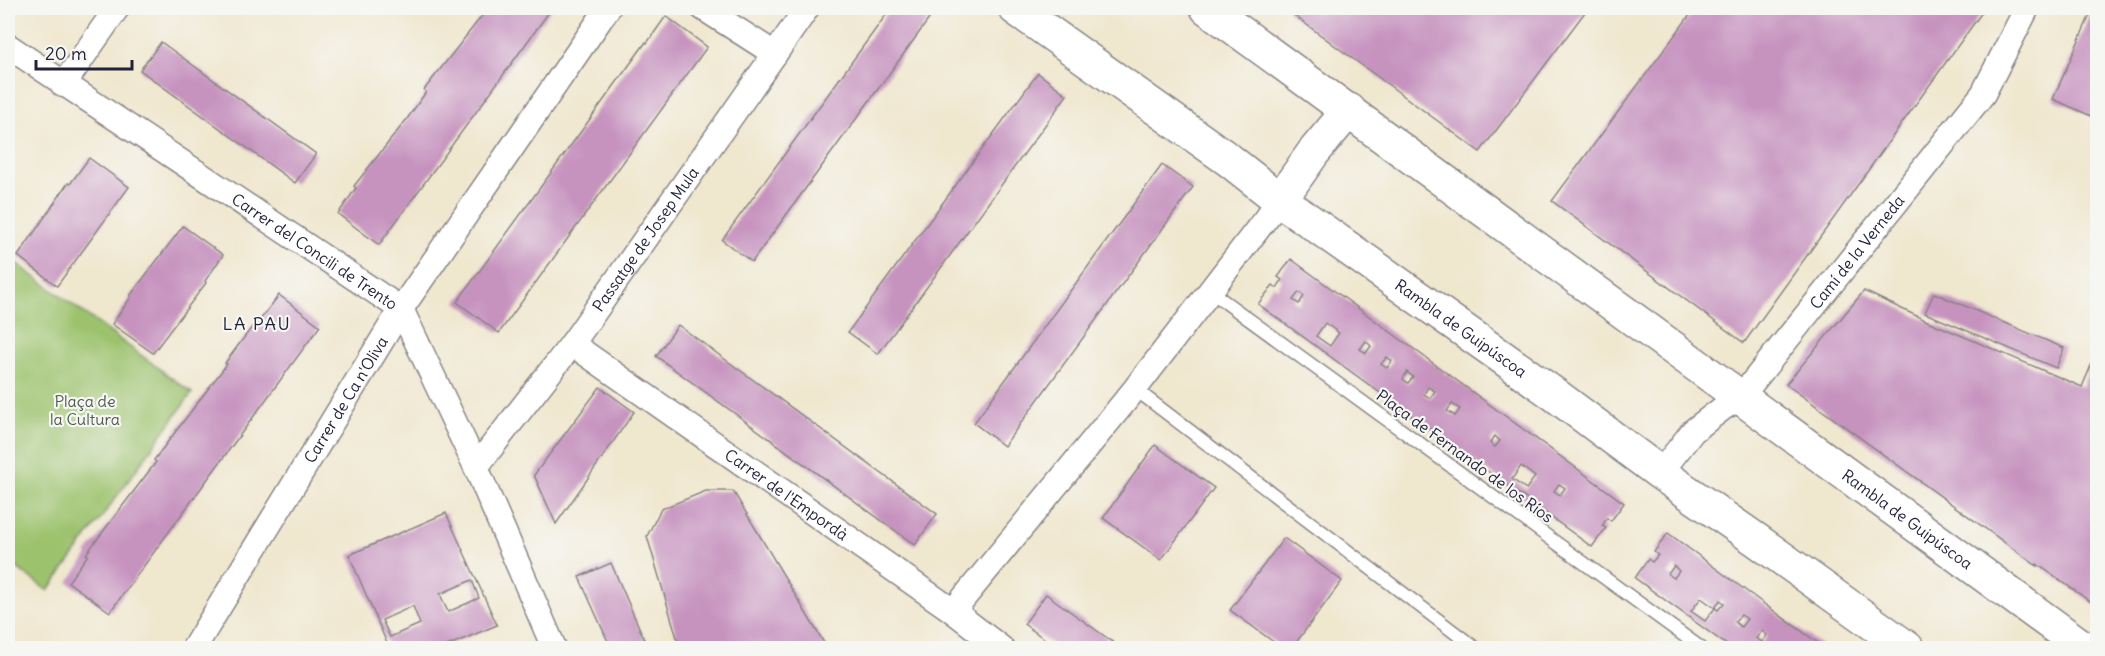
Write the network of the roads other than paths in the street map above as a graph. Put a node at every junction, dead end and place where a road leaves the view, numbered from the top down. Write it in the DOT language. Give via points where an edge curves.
graph roads {
  1 [pos="117,8"];
  2 [pos="608,8"];
  3 [pos="703,8"];
  4 [pos="807,8"];
  5 [pos="1015,8"];
  6 [pos="2027,8"];
  7 [pos="1220,11"];
  8 [pos="8,46"];
  9 [pos="775,54"];
  10 [pos="63,85"];
  11 [pos="1349,110"];
  12 [pos="1280,200"];
  13 [pos="1210,291"];
  14 [pos="401,309"];
  15 [pos="572,344"];
  16 [pos="1135,389"];
  17 [pos="1740,398"];
  18 [pos="476,467"];
  19 [pos="1660,473"];
  20 [pos="953,611"];
  21 [pos="194,648"];
  22 [pos="554,648"];
  23 [pos="1001,648"];
  24 [pos="1475,648"];
  25 [pos="1701,648"];
  26 [pos="1907,648"];
  27 [pos="2084,648"];
  1 -- 10 [label="street"];
  2 -- 14 [label="street, Carrer de Ca n'Oliva"];
  3 -- 9 [label="street"];
  4 -- 9 [label="street, Passatge de Josep Mula"];
  5 -- 12 [label="street, Rambla de Guipúscoa"];
  6 -- 17 [label="street, Camí de la Verneda" via="1983,94"];
  7 -- 11 [label="street, Rambla de Guipúscoa"];
  8 -- 10 [label="street, Carrer del Concili de Trento"];
  9 -- 15 [label="street, Passatge de Josep Mula"];
  10 -- 14 [label="street, Carrer del Concili de Trento"];
  11 -- 12 [label="street"];
  11 -- 17 [label="street, Rambla de Guipúscoa"];
  12 -- 13 [label="street"];
  12 -- 19 [label="street, Rambla de Guipúscoa"];
  13 -- 16 [label="street"];
  13 -- 25 [label="lane, Plaça de Fernando de los Ríos"];
  14 -- 18 [label="street, Carrer del Concili de Trento"];
  14 -- 21 [label="street, Carrer de Ca n'Oliva"];
  15 -- 18 [label="street, Passatge de Josep Mula"];
  15 -- 20 [label="street, Carrer de l'Empordà"];
  16 -- 20 [label="street"];
  16 -- 24 [label="lane"];
  17 -- 19 [label="street, Camí de la Verneda" via="1693,431"];
  17 -- 27 [label="street, Rambla de Guipúscoa"];
  18 -- 22 [label="street, Carrer del Concili de Trento"];
  19 -- 26 [label="street, Rambla de Guipúscoa"];
  20 -- 23 [label="street, Carrer de l'Empordà"];
}
